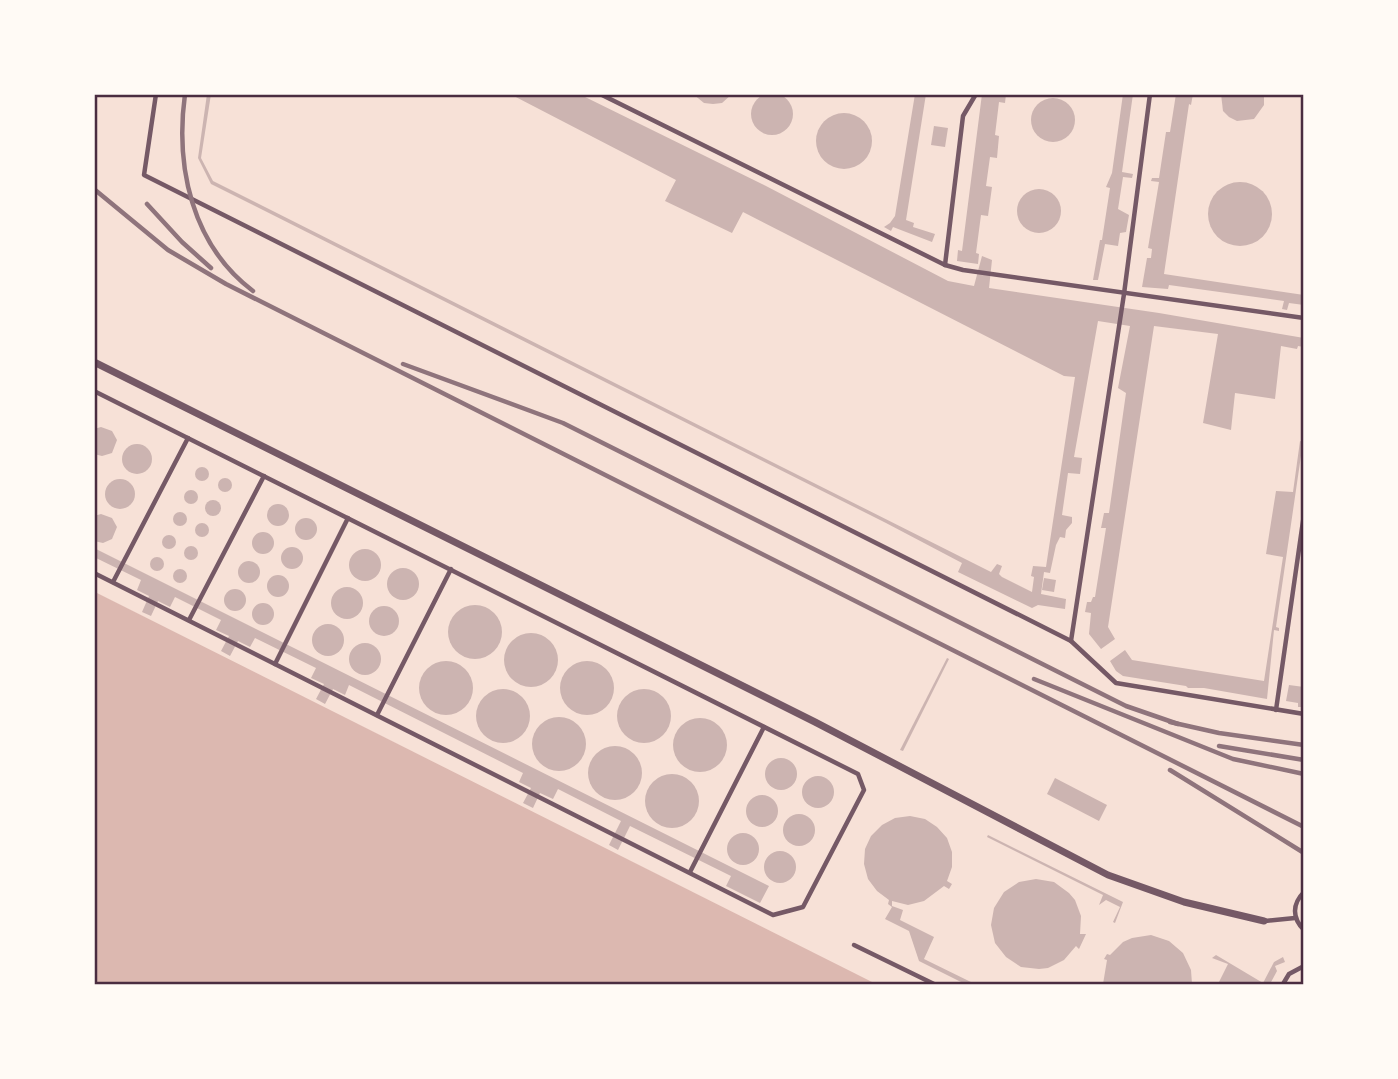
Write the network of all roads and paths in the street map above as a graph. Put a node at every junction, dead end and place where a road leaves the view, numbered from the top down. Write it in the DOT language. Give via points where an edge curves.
graph roads {
  1 [pos="156,94"];
  2 [pos="600,94"];
  3 [pos="976,94"];
  4 [pos="1150,94"];
  5 [pos="945,265"];
  6 [pos="1124,294"];
  7 [pos="1304,318"];
  8 [pos="94,362"];
  9 [pos="94,391"];
  10 [pos="188,438"];
  11 [pos="264,476"];
  12 [pos="1304,514"];
  13 [pos="348,518"];
  14 [pos="451,569"];
  15 [pos="94,573"];
  16 [pos="113,582"];
  17 [pos="189,620"];
  18 [pos="1071,641"];
  19 [pos="275,664"];
  20 [pos="1276,710"];
  21 [pos="1304,714"];
  22 [pos="377,715"];
  23 [pos="764,727"];
  24 [pos="690,872"];
  25 [pos="1304,892"];
  26 [pos="1295,918"];
  27 [pos="1264,921"];
  28 [pos="1304,930"];
  29 [pos="854,945"];
  30 [pos="1304,967"];
  31 [pos="934,985"];
  32 [pos="1283,985"];
  1 -- 18 [label="lane" via="144,175"];
  2 -- 5 [label="lane"];
  3 -- 5 [label="lane" via="963,116"];
  4 -- 6 [label="lane"];
  5 -- 6 [label="lane"];
  6 -- 7 [label="lane"];
  6 -- 18 [label="lane"];
  8 -- 27 [label="street" via="815,722 1108,875 1184,902"];
  9 -- 10 [label="lane"];
  10 -- 11 [label="lane"];
  10 -- 16 [label="lane"];
  11 -- 13 [label="lane"];
  11 -- 17 [label="lane"];
  12 -- 20 [label="lane"];
  13 -- 14 [label="lane"];
  13 -- 19 [label="lane"];
  14 -- 22 [label="lane"];
  14 -- 23 [label="lane"];
  15 -- 16 [label="lane"];
  16 -- 17 [label="lane"];
  17 -- 19 [label="lane"];
  18 -- 20 [label="lane" via="1116,683"];
  19 -- 22 [label="lane"];
  20 -- 21 [label="lane"];
  22 -- 24 [label="lane"];
  23 -- 24 [label="lane"];
  23 -- 24 [label="lane" via="858,774 864,790 803,907 774,915"];
  25 -- 26 [label="lane" via="1295,905"];
  26 -- 27 [label="lane"];
  26 -- 28 [label="lane"];
  29 -- 31 [label="lane"];
  30 -- 32 [label="lane" via="1289,974"];
}
